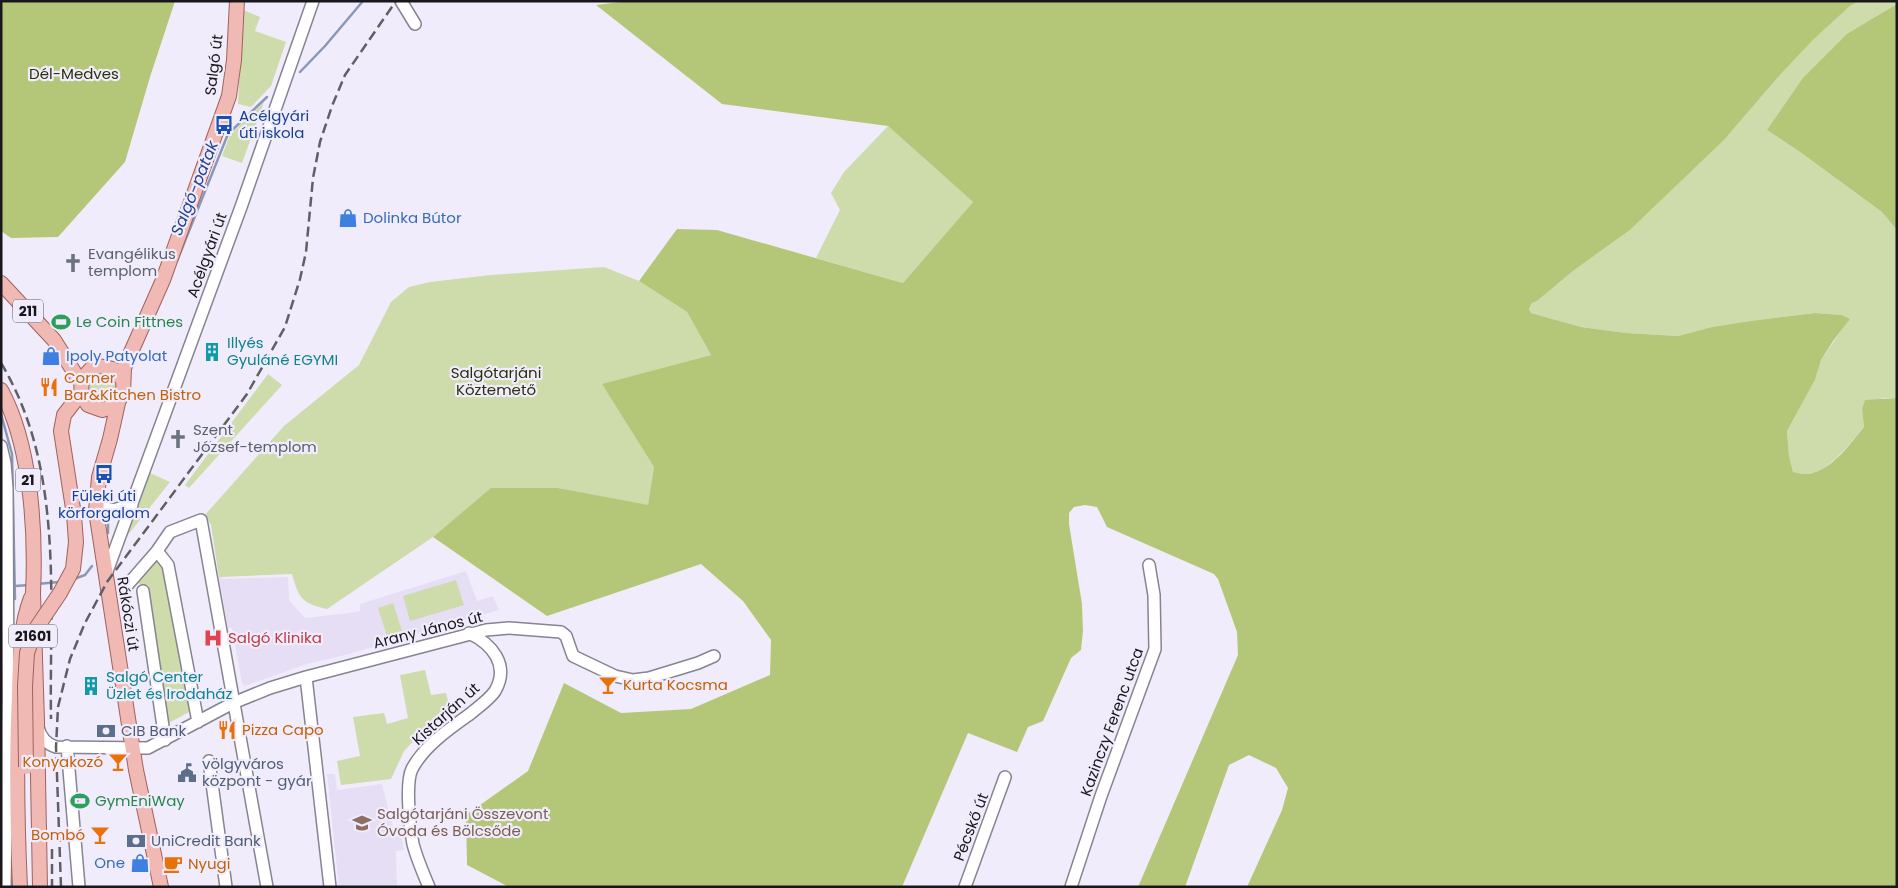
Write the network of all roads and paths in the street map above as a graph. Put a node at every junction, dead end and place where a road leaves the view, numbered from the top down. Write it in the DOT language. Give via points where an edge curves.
graph roads {
  1 [pos="237,1"];
  2 [pos="313,1"];
  3 [pos="401,1"];
  4 [pos="416,24"];
  5 [pos="1,283"];
  6 [pos="142,328"];
  7 [pos="54,340"];
  8 [pos="98,367"];
  9 [pos="122,380"];
  10 [pos="81,388"];
  11 [pos="1,390"];
  12 [pos="118,403"];
  13 [pos="93,408"];
  14 [pos="1,446"];
  15 [pos="63,447"];
  16 [pos="102,463"];
  17 [pos="96,504"];
  18 [pos="132,506"];
  19 [pos="157,551"];
  20 [pos="1149,565"];
  21 [pos="106,574"];
  22 [pos="124,589"];
  23 [pos="143,591"];
  24 [pos="32,593"];
  25 [pos="4,600"];
  26 [pos="498,629"];
  27 [pos="469,633"];
  28 [pos="495,652"];
  29 [pos="714,656"];
  30 [pos="306,677"];
  31 [pos="233,703"];
  32 [pos="37,722"];
  33 [pos="198,722"];
  34 [pos="131,732"];
  35 [pos="165,740"];
  36 [pos="67,746"];
  37 [pos="114,748"];
  38 [pos="133,748"];
  39 [pos="14,753"];
  40 [pos="209,761"];
  41 [pos="1005,777"];
  42 [pos="5,887"];
  43 [pos="20,887"];
  44 [pos="29,887"];
  45 [pos="40,887"];
  46 [pos="78,887"];
  47 [pos="162,887"];
  48 [pos="226,887"];
  49 [pos="267,887"];
  50 [pos="330,887"];
  51 [pos="429,887"];
  52 [pos="965,887"];
  53 [pos="1071,887"];
  1 -- 6 [label="main road, Salgó út" via="229,96"];
  2 -- 18 [label="street, Acélgyári út"];
  3 -- 4 [label="street"];
  5 -- 7 [label="main road, 211"];
  6 -- 8 [label="main road" via="126,349"];
  6 -- 9 [label="main road" via="128,357"];
  7 -- 8 [label="main road, 211" via="75,358"];
  7 -- 10 [label="main road, 211"];
  8 -- 9 [label="main road, 211" via="113,369"];
  8 -- 10 [label="main road" via="86,373"];
  9 -- 12 [label="main road, 211" via="123,394"];
  10 -- 13 [label="main road, 211" via="83,400"];
  10 -- 15 [label="main road, 21601" via="63,420"];
  11 -- 24 [label="main road, 21" via="14,420 28,481 34,575"];
  12 -- 13 [label="main road" via="109,409"];
  12 -- 16 [label="main road, 211"];
  13 -- 15 [label="main road, 21601" via="77,412 69,421"];
  13 -- 16 [label="main road, 211" via="100,415 104,429"];
  14 -- 25 [label="street" via="6,489"];
  15 -- 39 [label="main road, 21601, bridge" via="74,516 73,569 36,630 27,653"];
  16 -- 17 [label="main road, Rákóczi út / 211"];
  17 -- 18 [label="street" via="112,510"];
  17 -- 21 [label="main road, Rákóczi út / 211"];
  18 -- 21 [label="street, Acélgyári út"];
  19 -- 22 [label="street"];
  19 -- 31 [label="street" via="170,532 196,521"];
  19 -- 33 [label="street" via="168,565"];
  20 -- 53 [label="street, Kazinczy Ferenc utca" via="1154,595 1155,649"];
  21 -- 34 [label="main road, Rákóczi út / 211"];
  23 -- 35 [label="street"];
  24 -- 32 [label="main road, 21"];
  24 -- 39 [label="main road, 21" via="22,630"];
  25 -- 39 [label="street"];
  26 -- 27 [label="street, Arany János út"];
  26 -- 28 [label="street, Kistarján út" via="494,636"];
  26 -- 29 [label="street, Arany János út" via="562,632 574,656 615,676 633,680 649,678"];
  27 -- 28 [label="street"];
  27 -- 30 [label="street, Arany János út"];
  28 -- 51 [label="street, Kistarján út" via="500,663 494,692 434,742 412,770 408,785 413,843"];
  30 -- 31 [label="street, Arany János út"];
  30 -- 50 [label="street"];
  31 -- 33 [label="street, Arany János út"];
  31 -- 49 [label="street"];
  32 -- 36 [label="street, Arany János út" via="39,732 48,744"];
  32 -- 45 [label="main road, 21"];
  33 -- 35 [label="street, Arany János út"];
  34 -- 37 [label="street"];
  34 -- 38 [label="main road, Rákóczi út / 211"];
  35 -- 38 [label="street, Arany János út" via="148,748"];
  36 -- 37 [label="street, Arany János út"];
  36 -- 46 [label="street"];
  37 -- 38 [label="street, Arany János út"];
  38 -- 47 [label="main road, Rákóczi út / 211"];
  39 -- 42 [label="street"];
  39 -- 43 [label="main road, 21"];
  39 -- 44 [label="main road, 21601"];
  40 -- 48 [label="street"];
  41 -- 52 [label="street, Pécskő út"];
}
